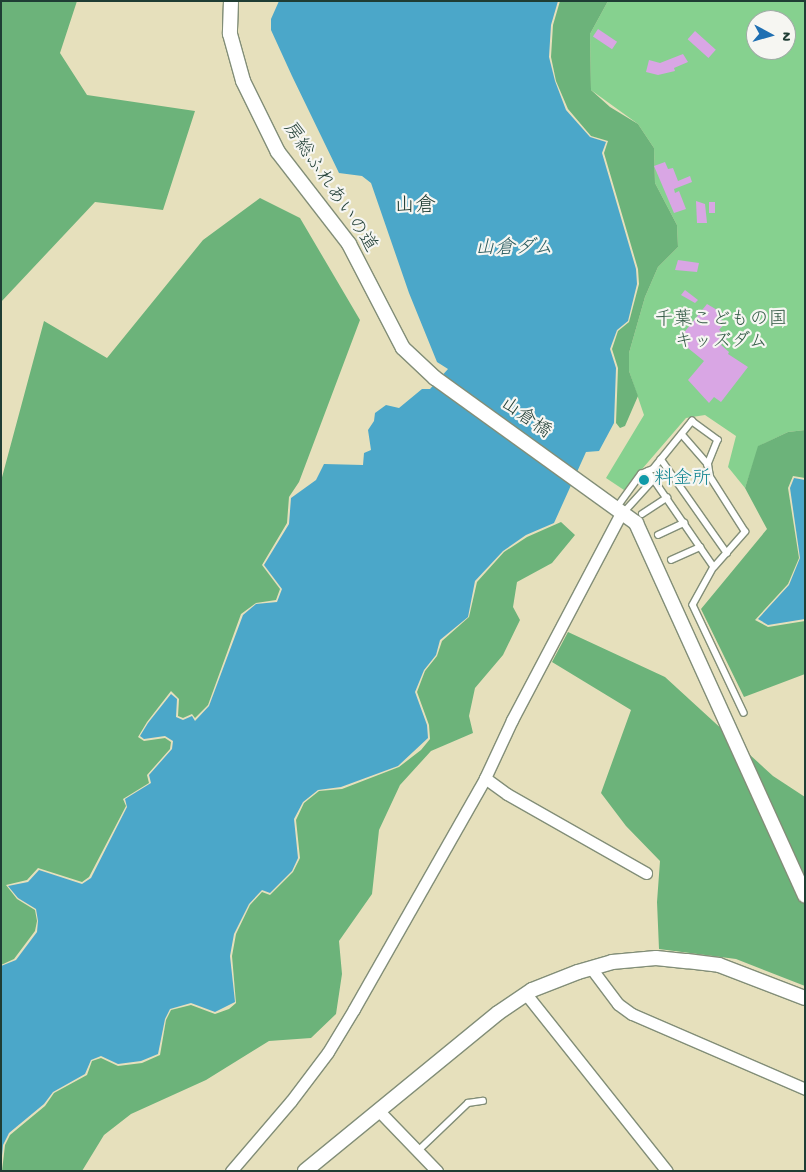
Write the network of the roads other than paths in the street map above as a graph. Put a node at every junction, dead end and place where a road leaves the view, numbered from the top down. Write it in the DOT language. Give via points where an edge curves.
graph roads {
  1 [pos="231,1"];
  2 [pos="435,378"];
  3 [pos="682,435"];
  4 [pos="661,459"];
  5 [pos="708,465"];
  6 [pos="651,470"];
  7 [pos="654,478"];
  8 [pos="666,498"];
  9 [pos="621,510"];
  10 [pos="642,514"];
  11 [pos="684,523"];
  12 [pos="658,535"];
  13 [pos="700,547"];
  14 [pos="727,553"];
  15 [pos="671,560"];
  16 [pos="714,567"];
  17 [pos="744,713"];
  18 [pos="485,778"];
  19 [pos="646,873"];
  20 [pos="805,896"];
  21 [pos="591,968"];
  22 [pos="526,994"];
  23 [pos="805,998"];
  24 [pos="805,1089"];
  25 [pos="483,1101"];
  26 [pos="378,1110"];
  27 [pos="418,1151"];
  28 [pos="231,1171"];
  29 [pos="305,1171"];
  30 [pos="437,1171"];
  31 [pos="667,1171"];
  1 -- 2 [label="street, 房総ふれあいの道" via="230,34 234,56 278,152 349,244 398,340"];
  2 -- 9 [label="street, 山倉橋"];
  3 -- 4 [label="lane"];
  3 -- 5 [label="lane"];
  3 -- 5 [label="lane" via="692,421 718,440"];
  4 -- 6 [label="lane"];
  4 -- 14 [label="lane"];
  5 -- 14 [label="lane" via="710,477 745,532"];
  6 -- 7 [label="lane"];
  6 -- 9 [label="lane" via="641,474"];
  7 -- 8 [label="lane"];
  7 -- 9 [label="lane"];
  8 -- 10 [label="lane"];
  8 -- 11 [label="lane"];
  9 -- 18 [label="street"];
  9 -- 20 [label="street, 山倉橋" via="636,523 646,542"];
  11 -- 12 [label="lane"];
  11 -- 13 [label="lane"];
  13 -- 15 [label="lane"];
  13 -- 16 [label="lane"];
  14 -- 16 [label="lane"];
  16 -- 17 [label="lane" via="693,604"];
  18 -- 19 [label="street" via="507,794"];
  18 -- 28 [label="street" via="328,1052"];
  21 -- 22 [label="street"];
  21 -- 23 [label="street" via="612,962 656,958 719,965"];
  21 -- 24 [label="street" via="618,1004 632,1014"];
  22 -- 26 [label="street"];
  22 -- 31 [label="street"];
  25 -- 27 [label="lane" via="468,1104"];
  26 -- 27 [label="street"];
  26 -- 29 [label="street"];
  27 -- 30 [label="street"];
}
